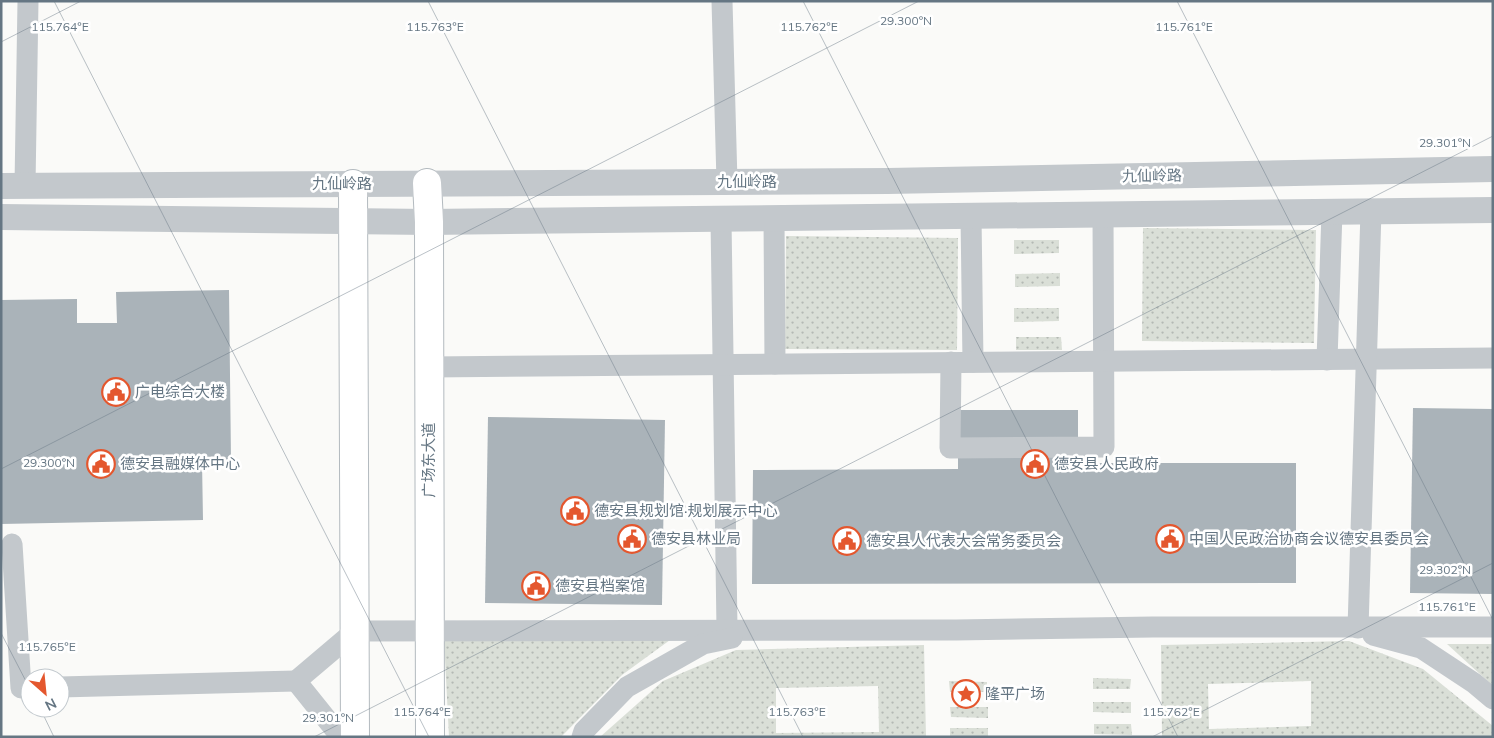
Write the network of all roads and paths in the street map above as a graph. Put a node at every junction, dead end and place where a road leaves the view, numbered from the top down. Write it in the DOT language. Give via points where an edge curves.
graph roads {
  1 [pos="28,1"];
  2 [pos="722,1"];
  3 [pos="1493,169"];
  4 [pos="727,182"];
  5 [pos="353,184"];
  6 [pos="426,184"];
  7 [pos="13,185"];
  8 [pos="1493,210"];
  9 [pos="1371,211"];
  10 [pos="1332,212"];
  11 [pos="1103,214"];
  12 [pos="971,216"];
  13 [pos="1,217"];
  14 [pos="721,218"];
  15 [pos="774,218"];
  16 [pos="354,221"];
  17 [pos="429,222"];
  18 [pos="1493,358"];
  19 [pos="1366,359"];
  20 [pos="1327,360"];
  21 [pos="1103,361"];
  22 [pos="951,362"];
  23 [pos="973,362"];
  24 [pos="723,364"];
  25 [pos="775,364"];
  26 [pos="429,367"];
  27 [pos="12,544"];
  28 [pos="1493,627"];
  29 [pos="1352,628"];
  30 [pos="727,629"];
  31 [pos="771,629"];
  32 [pos="355,630"];
  33 [pos="430,630"];
  34 [pos="296,681"];
  35 [pos="70,687"];
  36 [pos="17,688"];
  37 [pos="1493,699"];
  38 [pos="341,737"];
  39 [pos="355,737"];
  40 [pos="430,737"];
  41 [pos="582,737"];
  1 -- 7 [label="street"];
  2 -- 4 [label="street"];
  3 -- 4 [label="street, 九仙岭路"];
  4 -- 6 [label="street, 九仙岭路"];
  5 -- 6 [label="street, 九仙岭路"];
  5 -- 7 [label="street, 九仙岭路"];
  5 -- 16 [label="main road"];
  6 -- 17 [label="main road, 广场东大道"];
  8 -- 9 [label="street"];
  9 -- 10 [label="street"];
  9 -- 19 [label="street"];
  10 -- 11 [label="street"];
  10 -- 20 [label="street"];
  11 -- 12 [label="street"];
  11 -- 21 [label="street"];
  12 -- 15 [label="street"];
  12 -- 23 [label="street"];
  13 -- 16 [label="street"];
  14 -- 15 [label="street"];
  14 -- 17 [label="street"];
  14 -- 24 [label="street"];
  15 -- 25 [label="street"];
  16 -- 17 [label="street"];
  16 -- 32 [label="main road"];
  17 -- 26 [label="main road, 广场东大道"];
  18 -- 19 [label="street"];
  19 -- 20 [label="street"];
  19 -- 29 [label="street"];
  20 -- 21 [label="street"];
  21 -- 22 [label="street" via="1104,447 950,448"];
  21 -- 23 [label="street"];
  22 -- 23 [label="street"];
  22 -- 25 [label="street"];
  24 -- 25 [label="street"];
  24 -- 26 [label="street"];
  24 -- 30 [label="street"];
  26 -- 33 [label="main road, 广场东大道"];
  27 -- 36 [label="street"];
  28 -- 29 [label="street"];
  29 -- 31 [label="street"];
  29 -- 37 [label="street" via="1421,648"];
  30 -- 31 [label="street"];
  30 -- 33 [label="street"];
  31 -- 41 [label="street" via="703,644 627,687 584,730"];
  32 -- 33 [label="street"];
  32 -- 34 [label="street"];
  32 -- 39 [label="main road"];
  33 -- 40 [label="main road, 广场东大道"];
  34 -- 35 [label="street"];
  34 -- 38 [label="street"];
}
